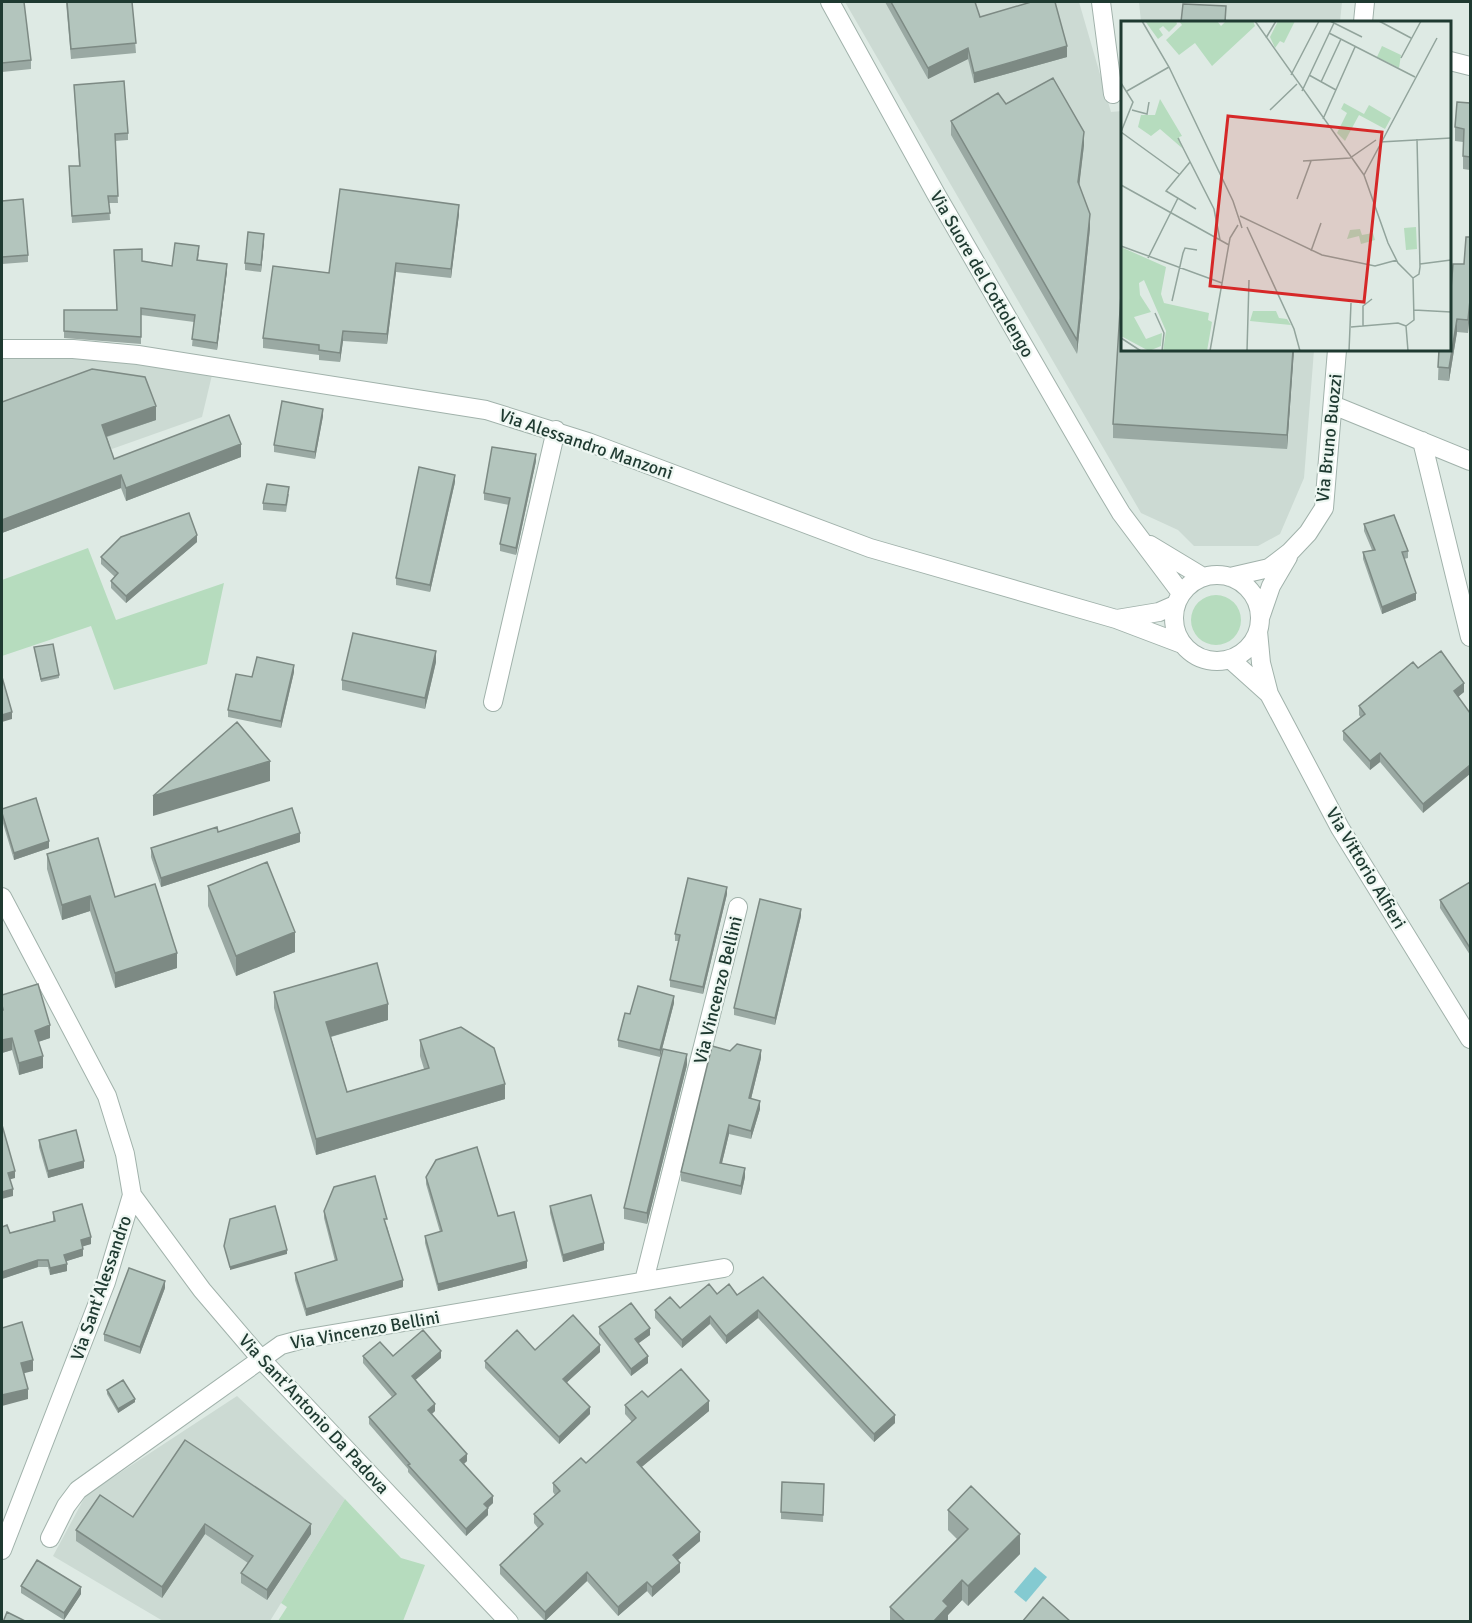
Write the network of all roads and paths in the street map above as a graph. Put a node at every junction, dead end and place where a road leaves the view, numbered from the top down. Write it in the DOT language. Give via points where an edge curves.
graph roads {
  1 [pos="830,2"];
  2 [pos="1101,2"];
  3 [pos="1365,2"];
  4 [pos="1363,21"];
  5 [pos="1451,61"];
  6 [pos="1470,66"];
  7 [pos="1113,94"];
  8 [pos="2,349"];
  9 [pos="1337,351"];
  10 [pos="1333,405"];
  11 [pos="555,430"];
  12 [pos="1422,441"];
  13 [pos="1470,461"];
  14 [pos="1143,541"];
  15 [pos="1290,552"];
  16 [pos="1203,577"];
  17 [pos="1230,577"];
  18 [pos="1178,599"];
  19 [pos="1116,619"];
  20 [pos="1259,624"];
  21 [pos="1470,637"];
  22 [pos="1182,644"];
  23 [pos="1230,659"];
  24 [pos="1269,694"];
  25 [pos="493,702"];
  26 [pos="2,897"];
  27 [pos="738,908"];
  28 [pos="1470,1039"];
  29 [pos="132,1195"];
  30 [pos="724,1268"];
  31 [pos="644,1281"];
  32 [pos="260,1358"];
  33 [pos="6,1532"];
  34 [pos="50,1538"];
  35 [pos="2,1550"];
  36 [pos="509,1622"];
  1 -- 14 [label="street, Via Suore del Cottolengo" via="1103,483"];
  2 -- 7 [label="street"];
  3 -- 4 [label="street"];
  5 -- 6 [label="street"];
  8 -- 11 [label="street, Via Alessandro Manzoni" via="73,349 165,359 445,402"];
  9 -- 10 [label="street, Via Bruno Buozzi"];
  10 -- 12 [label="street"];
  10 -- 15 [label="street, Via Bruno Buozzi" via="1324,508"];
  11 -- 19 [label="street, Via Alessandro Manzoni" via="870,548"];
  11 -- 25 [label="street"];
  12 -- 13 [label="street"];
  12 -- 21 [label="street"];
  14 -- 16 [label="street, Via Suore del Cottolengo"];
  14 -- 18 [label="street, Via Suore del Cottolengo"];
  15 -- 17 [label="street, Via Bruno Buozzi" via="1269,568"];
  15 -- 20 [label="street, Via Bruno Buozzi" via="1271,586"];
  16 -- 17 [label="street"];
  16 -- 18 [label="street" via="1191,583"];
  17 -- 20 [label="street" via="1252,592"];
  18 -- 19 [label="street, Via Alessandro Manzoni" via="1159,612"];
  18 -- 22 [label="street" via="1175,631"];
  19 -- 22 [label="street, Via Alessandro Manzoni"];
  20 -- 23 [label="street" via="1247,648"];
  20 -- 24 [label="street, Via Vittorio Alfieri" via="1261,663"];
  22 -- 23 [label="street" via="1203,659"];
  23 -- 24 [label="street, Via Vittorio Alfieri"];
  24 -- 28 [label="street, Via Vittorio Alfieri" via="1340,828"];
  26 -- 29 [label="street, Via Sant'Alessandro" via="107,1096 125,1155"];
  27 -- 31 [label="street, Via Vincenzo Bellini"];
  29 -- 32 [label="street, Via Sant'Antonio Da Padova" via="202,1290"];
  29 -- 33 [label="street, Via Sant'Alessandro" via="106,1282"];
  30 -- 31 [label="street, Via Vincenzo Bellini"];
  31 -- 32 [label="street, Via Vincenzo Bellini" via="303,1339 281,1345"];
  32 -- 34 [label="street, Via Vincenzo Bellini" via="78,1490"];
  32 -- 36 [label="street, Via Sant'Antonio Da Padova"];
  33 -- 35 [label="street, Via Sant'Alessandro"];
}
